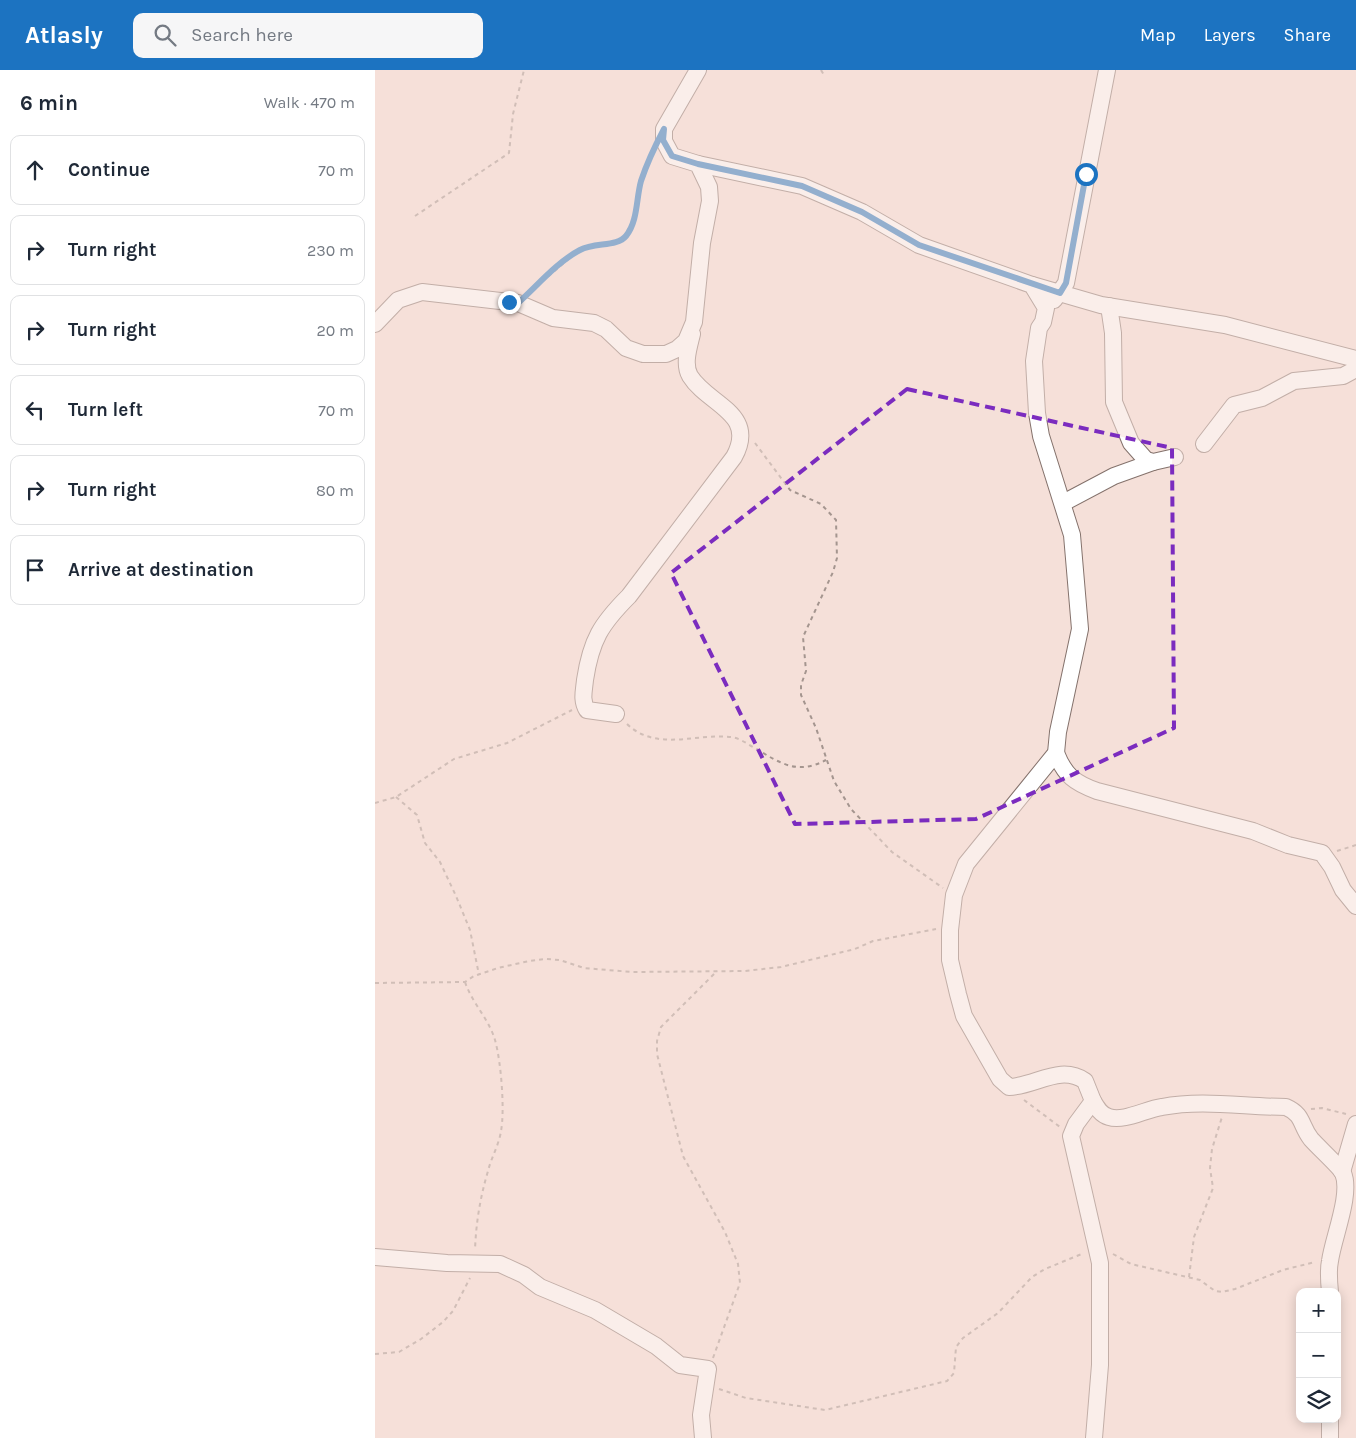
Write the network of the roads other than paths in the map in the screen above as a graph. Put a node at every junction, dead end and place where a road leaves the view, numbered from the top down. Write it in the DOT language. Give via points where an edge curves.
graph roads {
  1 [pos="698,70"];
  2 [pos="1107,70"];
  3 [pos="698,164"];
  4 [pos="1032,285"];
  5 [pos="1060,293"];
  6 [pos="1109,306"];
  7 [pos="1045,308"];
  8 [pos="694,322"];
  9 [pos="375,324"];
  10 [pos="1356,359"];
  11 [pos="1356,369"];
  12 [pos="1205,444"];
  13 [pos="1175,457"];
  14 [pos="1153,462"];
  15 [pos="1063,503"];
  16 [pos="616,714"];
  17 [pos="1057,754"];
  18 [pos="1356,906"];
  19 [pos="1093,1101"];
  20 [pos="1352,1120"];
  21 [pos="1342,1172"];
  22 [pos="375,1257"];
  23 [pos="1330,1288"];
  24 [pos="1330,1423"];
  25 [pos="703,1438"];
  26 [pos="1094,1438"];
  27 [pos="1330,1438"];
  1 -- 3 [label="street" via="664,129 663,140 672,156"];
  2 -- 5 [label="street" via="1066,283"];
  3 -- 4 [label="street" via="802,186 862,212 919,245"];
  3 -- 8 [label="street" via="709,187 710,200"];
  4 -- 5 [label="street"];
  4 -- 7 [label="street"];
  5 -- 6 [label="street"];
  5 -- 7 [label="street"];
  6 -- 10 [label="street" via="1225,325"];
  6 -- 14 [label="street" via="1113,333 1114,402 1131,443 1146,460"];
  7 -- 15 [label="street" via="1035,354 1035,389 1041,436"];
  8 -- 9 [label="street" via="686,341 666,354 643,354 626,348 606,329 594,323 553,318 518,303 422,292 398,300"];
  8 -- 16 [label="street" via="686,362 690,376 728,411 739,427 741,440 734,457 593,642 583,700 587,710"];
  11 -- 12 [label="street" via="1343,376 1294,380 1262,398 1234,405"];
  13 -- 14 [label="street"];
  14 -- 15 [label="street" via="1114,476"];
  15 -- 17 [label="street" via="1072,535 1079,629 1058,732"];
  17 -- 18 [label="street" via="1063,770 1080,785 1322,853"];
  17 -- 19 [label="street" via="966,864 954,895 950,926 951,960 965,1016 1000,1079 1009,1086 1021,1086 1066,1073 1085,1081"];
  19 -- 21 [label="street" via="1100,1113 1110,1118 1163,1106 1286,1107 1300,1116 1307,1134"];
  19 -- 26 [label="street" via="1071,1136 1100,1263"];
  20 -- 21 [label="street"];
  21 -- 23 [label="street" via="1345,1187 1331,1256"];
  22 -- 25 [label="street" via="499,1264 524,1275 540,1287 595,1310 656,1346 680,1365 707,1377 701,1415"];
  24 -- 27 [label="street"];
}
